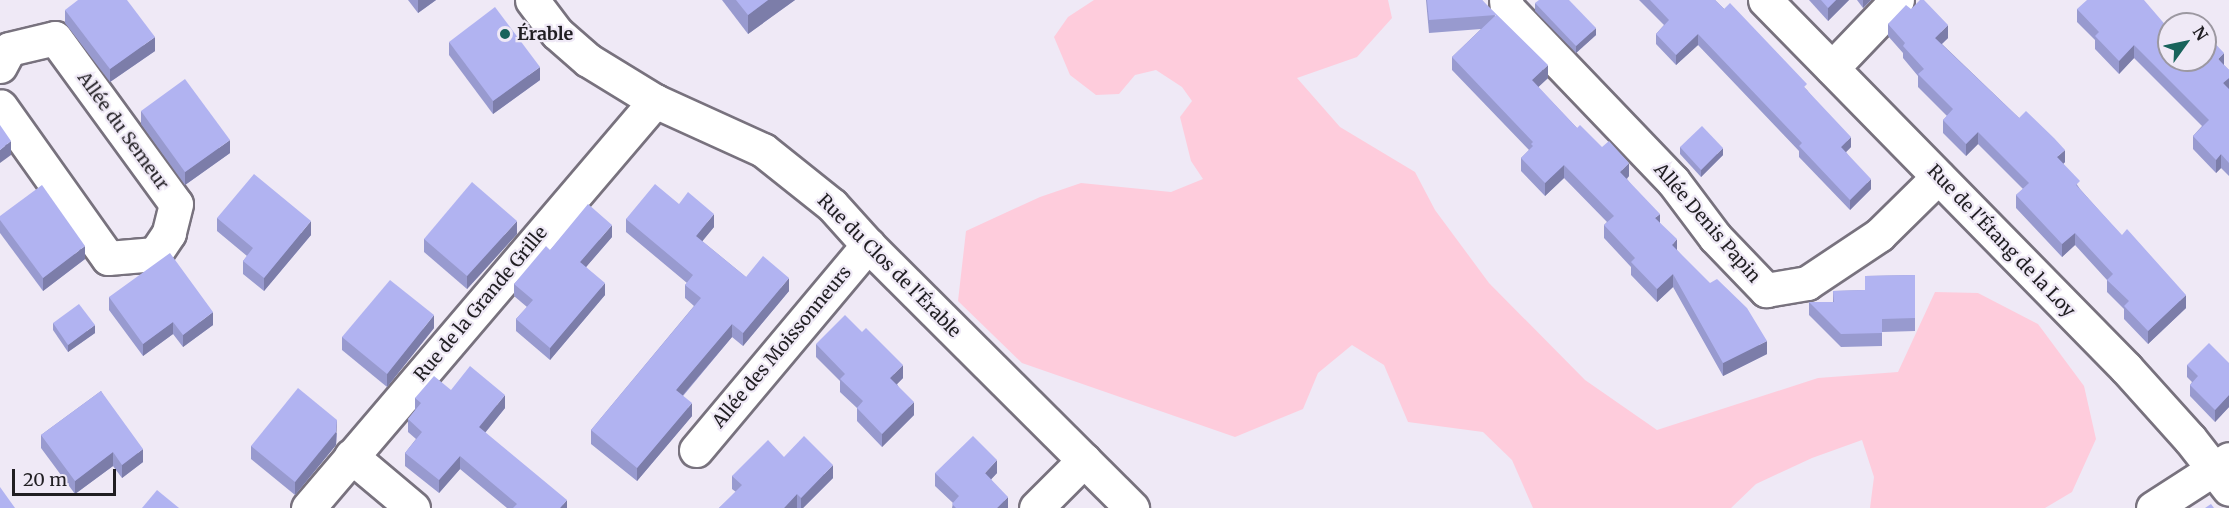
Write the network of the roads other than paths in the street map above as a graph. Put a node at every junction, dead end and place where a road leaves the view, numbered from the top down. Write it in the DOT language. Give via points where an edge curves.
graph roads {
  1 [pos="532,0"];
  2 [pos="1506,0"];
  3 [pos="1765,0"];
  4 [pos="1897,0"];
  5 [pos="3,51"];
  6 [pos="1832,68"];
  7 [pos="655,101"];
  8 [pos="0,106"];
  9 [pos="1938,177"];
  10 [pos="868,245"];
  11 [pos="696,450"];
  12 [pos="351,456"];
  13 [pos="1084,460"];
  14 [pos="2224,472"];
  15 [pos="308,508"];
  16 [pos="413,508"];
  17 [pos="1036,508"];
  18 [pos="1132,508"];
  19 [pos="2153,508"];
  1 -- 7 [label="street, Rue du Clos de l'Érable" via="557,33 588,60"];
  2 -- 9 [label="street, Allée Denis Papin" via="1507,8 1673,181 1715,237 1766,290 1807,284 1879,235"];
  3 -- 6 [label="street, Rue de l'Étang de la Loy"];
  4 -- 6 [label="street"];
  5 -- 8 [label="street, Allée du Semeur" via="55,38 176,204 169,233 155,254 108,258"];
  6 -- 9 [label="street, Rue de l'Étang de la Loy"];
  7 -- 10 [label="street, Rue du Clos de l'Érable" via="763,150 832,205"];
  7 -- 12 [label="street, Rue de la Grande Grille"];
  9 -- 14 [label="street, Rue de l'Étang de la Loy"];
  10 -- 11 [label="street, Allée des Moissonneurs"];
  10 -- 13 [label="street, Rue du Clos de l'Érable"];
  12 -- 15 [label="street, Rue de la Grande Grille"];
  12 -- 16 [label="street"];
  13 -- 17 [label="street"];
  13 -- 18 [label="street, Rue du Clos de l'Érable"];
  14 -- 19 [label="street"];
}
